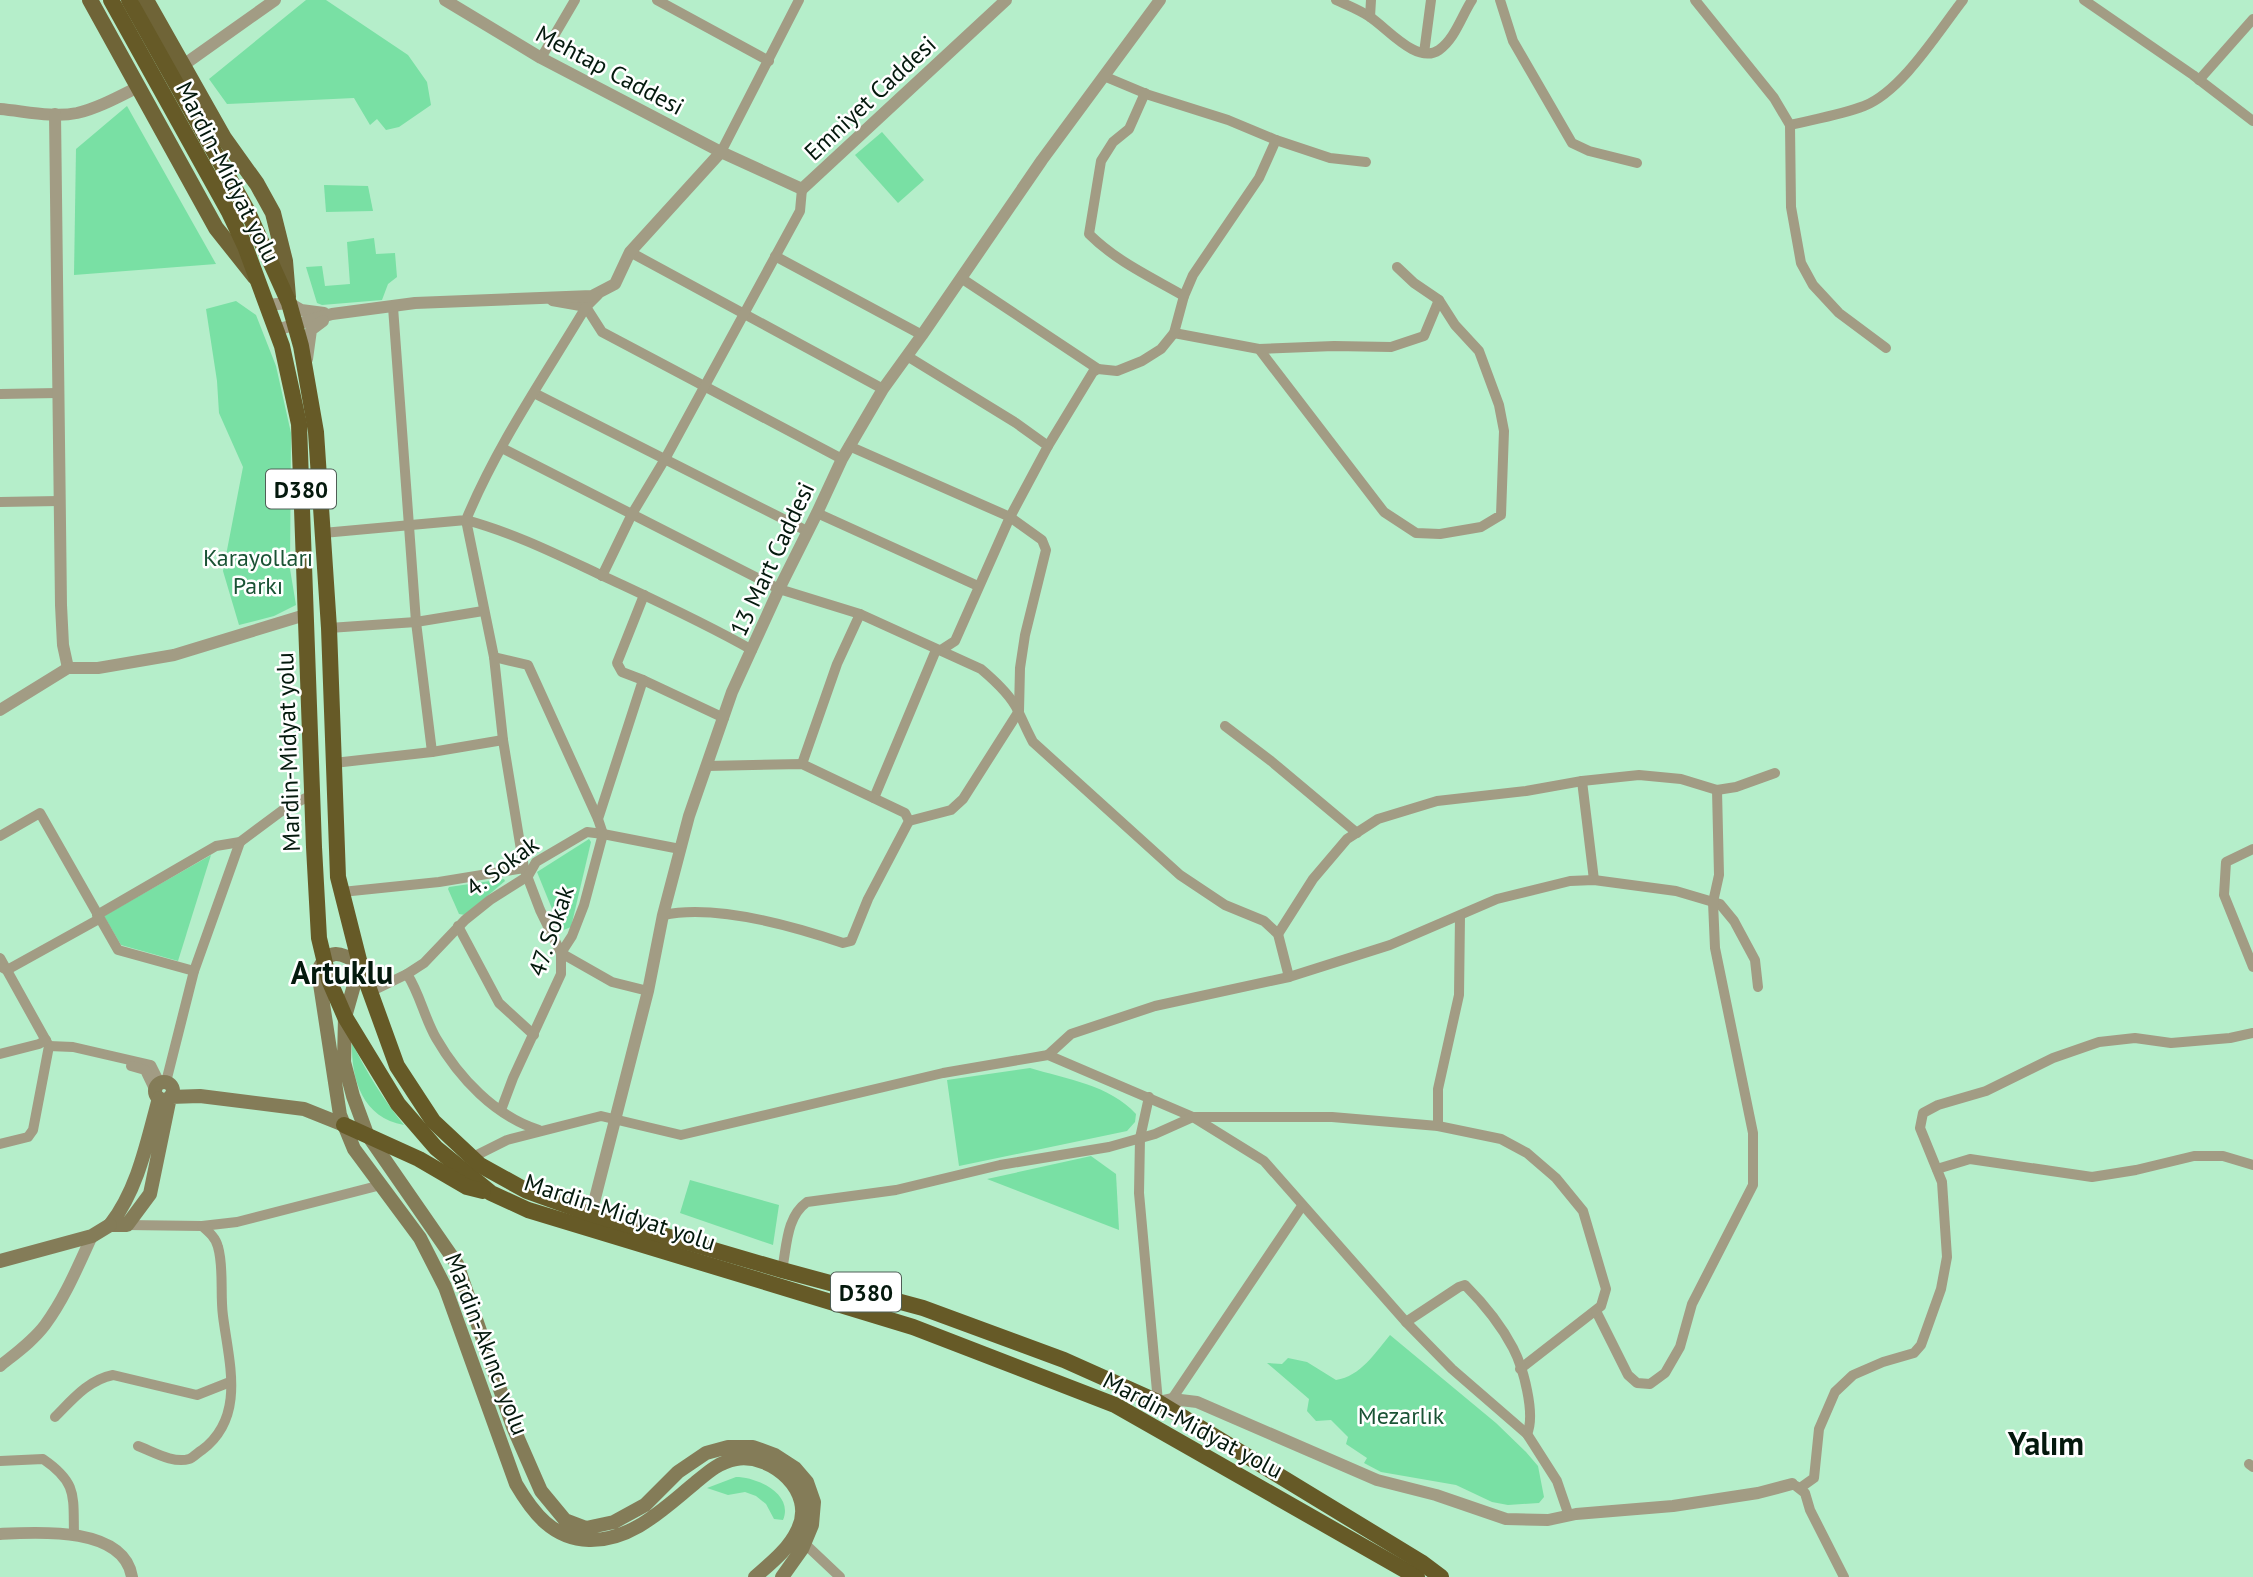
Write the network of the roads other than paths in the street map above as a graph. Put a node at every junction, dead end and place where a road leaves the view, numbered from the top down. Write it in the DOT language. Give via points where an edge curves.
graph roads {
  1 [pos="90,0"];
  2 [pos="111,0"];
  3 [pos="129,0"];
  4 [pos="146,0"];
  5 [pos="445,0"];
  6 [pos="575,0"];
  7 [pos="657,0"];
  8 [pos="799,0"];
  9 [pos="1006,0"];
  10 [pos="1160,0"];
  11 [pos="1336,0"];
  12 [pos="1371,0"];
  13 [pos="1432,0"];
  14 [pos="1472,0"];
  15 [pos="1500,0"];
  16 [pos="1695,0"];
  17 [pos="1963,0"];
  18 [pos="2084,0"];
  19 [pos="271,1"];
  20 [pos="1370,16"];
  21 [pos="2253,19"];
  22 [pos="1423,53"];
  23 [pos="541,58"];
  24 [pos="769,61"];
  25 [pos="181,66"];
  26 [pos="1105,77"];
  27 [pos="2199,80"];
  28 [pos="138,87"];
  29 [pos="1145,93"];
  30 [pos="0,109"];
  31 [pos="55,114"];
  32 [pos="2253,121"];
  33 [pos="1790,125"];
  34 [pos="1276,140"];
  35 [pos="718,155"];
  36 [pos="1366,162"];
  37 [pos="1637,163"];
  38 [pos="802,189"];
  39 [pos="630,252"];
  40 [pos="775,256"];
  41 [pos="1397,267"];
  42 [pos="961,278"];
  43 [pos="259,282"];
  44 [pos="605,289"];
  45 [pos="1184,296"];
  46 [pos="534,298"];
  47 [pos="1439,300"];
  48 [pos="289,303"];
  49 [pos="267,305"];
  50 [pos="393,307"];
  51 [pos="586,307"];
  52 [pos="331,314"];
  53 [pos="743,315"];
  54 [pos="294,326"];
  55 [pos="276,330"];
  56 [pos="1174,332"];
  57 [pos="922,335"];
  58 [pos="1886,348"];
  59 [pos="1259,349"];
  60 [pos="907,356"];
  61 [pos="1098,369"];
  62 [pos="305,379"];
  63 [pos="703,387"];
  64 [pos="883,389"];
  65 [pos="58,393"];
  66 [pos="534,393"];
  67 [pos="0,394"];
  68 [pos="849,446"];
  69 [pos="1048,446"];
  70 [pos="502,448"];
  71 [pos="665,459"];
  72 [pos="842,459"];
  73 [pos="59,501"];
  74 [pos="0,502"];
  75 [pos="817,513"];
  76 [pos="632,514"];
  77 [pos="1010,517"];
  78 [pos="466,520"];
  79 [pos="409,526"];
  80 [pos="807,531"];
  81 [pos="323,533"];
  82 [pos="602,576"];
  83 [pos="978,586"];
  84 [pos="779,589"];
  85 [pos="644,595"];
  86 [pos="483,611"];
  87 [pos="860,614"];
  88 [pos="305,615"];
  89 [pos="416,622"];
  90 [pos="329,628"];
  91 [pos="752,650"];
  92 [pos="939,650"];
  93 [pos="494,657"];
  94 [pos="68,668"];
  95 [pos="643,680"];
  96 [pos="0,710"];
  97 [pos="1018,711"];
  98 [pos="724,718"];
  99 [pos="1225,726"];
  100 [pos="503,740"];
  101 [pos="432,752"];
  102 [pos="334,764"];
  103 [pos="802,764"];
  104 [pos="707,765"];
  105 [pos="1775,773"];
  106 [pos="1582,781"];
  107 [pos="1717,790"];
  108 [pos="312,794"];
  109 [pos="874,798"];
  110 [pos="598,819"];
  111 [pos="909,821"];
  112 [pos="1357,833"];
  113 [pos="603,834"];
  114 [pos="0,836"];
  115 [pos="240,842"];
  116 [pos="680,849"];
  117 [pos="2253,849"];
  118 [pos="526,872"];
  119 [pos="1594,880"];
  120 [pos="342,892"];
  121 [pos="1713,902"];
  122 [pos="663,915"];
  123 [pos="1460,916"];
  124 [pos="98,917"];
  125 [pos="458,926"];
  126 [pos="1278,934"];
  127 [pos="561,953"];
  128 [pos="0,958"];
  129 [pos="360,964"];
  130 [pos="321,966"];
  131 [pos="3,968"];
  132 [pos="2253,968"];
  133 [pos="194,971"];
  134 [pos="407,974"];
  135 [pos="1289,977"];
  136 [pos="1758,987"];
  137 [pos="648,991"];
  138 [pos="370,992"];
  139 [pos="345,1017"];
  140 [pos="2253,1033"];
  141 [pos="534,1035"];
  142 [pos="47,1043"];
  143 [pos="0,1054"];
  144 [pos="1048,1055"];
  145 [pos="162,1090"];
  146 [pos="1149,1097"];
  147 [pos="501,1110"];
  148 [pos="1193,1116"];
  149 [pos="615,1120"];
  150 [pos="344,1125"];
  151 [pos="1438,1126"];
  152 [pos="540,1130"];
  153 [pos="366,1134"];
  154 [pos="1140,1138"];
  155 [pos="0,1144"];
  156 [pos="471,1158"];
  157 [pos="2253,1165"];
  158 [pos="1937,1169"];
  159 [pos="381,1185"];
  160 [pos="491,1193"];
  161 [pos="1301,1206"];
  162 [pos="591,1214"];
  163 [pos="110,1225"];
  164 [pos="127,1225"];
  165 [pos="202,1226"];
  166 [pos="92,1236"];
  167 [pos="0,1261"];
  168 [pos="782,1270"];
  169 [pos="1596,1311"];
  170 [pos="1406,1322"];
  171 [pos="0,1366"];
  172 [pos="1520,1369"];
  173 [pos="230,1382"];
  174 [pos="1165,1401"];
  175 [pos="55,1418"];
  176 [pos="1527,1434"];
  177 [pos="138,1446"];
  178 [pos="0,1461"];
  179 [pos="1796,1486"];
  180 [pos="1569,1516"];
  181 [pos="0,1534"];
  182 [pos="74,1535"];
  183 [pos="804,1543"];
  184 [pos="132,1577"];
  185 [pos="755,1577"];
  186 [pos="782,1577"];
  187 [pos="840,1577"];
  188 [pos="1417,1577"];
  189 [pos="1441,1577"];
  190 [pos="1844,1577"];
  1 -- 28 [label="main road"];
  2 -- 43 [label="highway, Mardin-Midyat yolu / D380" via="229,212"];
  3 -- 48 [label="highway, Mardin-Midyat yolu / D380" via="247,210"];
  4 -- 25 [label="main road"];
  5 -- 23 [label="street, Mehtap Caddesi"];
  6 -- 23 [label="street"];
  7 -- 24 [label="street"];
  8 -- 24 [label="street"];
  9 -- 38 [label="street, Emniyet Caddesi"];
  10 -- 26 [label="street, 13 Mart Caddesi"];
  11 -- 20 [label="street"];
  12 -- 20 [label="street"];
  13 -- 22 [label="street"];
  14 -- 22 [label="street" via="1449,41 1437,52"];
  15 -- 37 [label="street" via="1513,41 1572,143"];
  16 -- 33 [label="street" via="1774,98"];
  17 -- 33 [label="street" via="1923,54 1887,92 1866,105"];
  18 -- 27 [label="street"];
  19 -- 25 [label="street"];
  20 -- 22 [label="street" via="1399,42"];
  21 -- 27 [label="street"];
  23 -- 35 [label="street, Mehtap Caddesi"];
  24 -- 35 [label="street"];
  25 -- 48 [label="main road" via="273,213"];
  26 -- 29 [label="street"];
  26 -- 42 [label="street, 13 Mart Caddesi"];
  27 -- 32 [label="street"];
  28 -- 31 [label="street" via="74,114"];
  28 -- 43 [label="main road" via="216,228"];
  29 -- 34 [label="street"];
  29 -- 45 [label="street" via="1129,129 1101,161 1089,234 1122,261"];
  30 -- 31 [label="street"];
  31 -- 65 [label="street"];
  33 -- 58 [label="street" via="1791,207 1801,264 1839,313"];
  34 -- 36 [label="street" via="1330,158"];
  34 -- 45 [label="street" via="1259,178 1193,275"];
  35 -- 38 [label="street, Emniyet Caddesi"];
  35 -- 39 [label="street"];
  38 -- 40 [label="street" via="800,211"];
  39 -- 44 [label="street" via="614,284"];
  39 -- 53 [label="street"];
  40 -- 53 [label="street"];
  40 -- 57 [label="street"];
  41 -- 47 [label="street"];
  42 -- 57 [label="street, 13 Mart Caddesi"];
  42 -- 61 [label="street"];
  43 -- 49 [label="highway, Mardin-Midyat yolu / D380"];
  44 -- 46 [label="street" via="592,296"];
  44 -- 51 [label="street"];
  45 -- 56 [label="street"];
  46 -- 50 [label="street"];
  46 -- 51 [label="street"];
  47 -- 59 [label="street" via="1423,336 1391,348"];
  47 -- 59 [label="street" via="1479,351 1499,405 1503,430 1501,515 1481,527 1416,533 1384,512"];
  48 -- 49 [label="street"];
  48 -- 52 [label="street" via="301,310"];
  48 -- 54 [label="highway, Mardin-Midyat yolu / D380"];
  49 -- 55 [label="highway, Mardin-Midyat yolu / D380"];
  50 -- 52 [label="street"];
  50 -- 79 [label="street"];
  51 -- 63 [label="street" via="602,332"];
  51 -- 66 [label="street"];
  52 -- 54 [label="street"];
  52 -- 62 [label="street" via="311,330"];
  53 -- 63 [label="street"];
  53 -- 64 [label="street"];
  54 -- 55 [label="street"];
  54 -- 62 [label="highway, Mardin-Midyat yolu / D380"];
  55 -- 88 [label="highway, Mardin-Midyat yolu / D380" via="299,424"];
  56 -- 59 [label="street"];
  56 -- 61 [label="street" via="1161,349 1142,361 1117,371"];
  57 -- 60 [label="street, 13 Mart Caddesi"];
  60 -- 64 [label="street, 13 Mart Caddesi"];
  60 -- 69 [label="street"];
  61 -- 69 [label="street"];
  62 -- 81 [label="highway, Mardin-Midyat yolu / D380" via="316,432"];
  63 -- 71 [label="street"];
  63 -- 72 [label="street"];
  64 -- 68 [label="street, 13 Mart Caddesi"];
  65 -- 67 [label="street"];
  65 -- 73 [label="street"];
  66 -- 70 [label="street"];
  66 -- 71 [label="street"];
  68 -- 72 [label="street, 13 Mart Caddesi"];
  68 -- 77 [label="street"];
  69 -- 77 [label="street"];
  70 -- 76 [label="street"];
  70 -- 78 [label="street"];
  71 -- 76 [label="street"];
  71 -- 80 [label="street"];
  72 -- 75 [label="street, 13 Mart Caddesi"];
  73 -- 74 [label="street"];
  73 -- 94 [label="street" via="63,645"];
  75 -- 80 [label="street, 13 Mart Caddesi"];
  75 -- 83 [label="street"];
  76 -- 82 [label="street"];
  76 -- 84 [label="street"];
  77 -- 83 [label="street"];
  77 -- 97 [label="street" via="1042,540 1046,550 1025,635"];
  78 -- 79 [label="street"];
  78 -- 82 [label="street" via="543,547"];
  78 -- 86 [label="street"];
  79 -- 81 [label="street"];
  79 -- 89 [label="street"];
  80 -- 84 [label="street, 13 Mart Caddesi"];
  81 -- 90 [label="highway, Mardin-Midyat yolu / D380"];
  82 -- 85 [label="street"];
  83 -- 92 [label="street" via="955,641"];
  84 -- 87 [label="street"];
  84 -- 91 [label="street, 13 Mart Caddesi"];
  85 -- 91 [label="street"];
  85 -- 95 [label="street" via="617,663 622,672"];
  86 -- 89 [label="street"];
  86 -- 93 [label="street"];
  87 -- 92 [label="street"];
  87 -- 103 [label="street"];
  88 -- 94 [label="street" via="174,654 98,668"];
  88 -- 108 [label="highway, Mardin-Midyat yolu / D380"];
  89 -- 90 [label="street"];
  89 -- 101 [label="street"];
  90 -- 102 [label="highway, Mardin-Midyat yolu / D380"];
  91 -- 98 [label="street, 13 Mart Caddesi"];
  92 -- 97 [label="street" via="994,679"];
  92 -- 109 [label="street"];
  93 -- 100 [label="street"];
  93 -- 110 [label="street" via="528,665"];
  94 -- 96 [label="street"];
  95 -- 98 [label="street"];
  95 -- 110 [label="street"];
  97 -- 111 [label="street" via="963,799 951,810"];
  97 -- 126 [label="street" via="1033,741 1180,875 1225,905 1264,921"];
  98 -- 104 [label="street, 13 Mart Caddesi"];
  99 -- 112 [label="street"];
  100 -- 101 [label="street"];
  100 -- 118 [label="street"];
  101 -- 102 [label="street"];
  102 -- 120 [label="highway, Mardin-Midyat yolu / D380"];
  103 -- 104 [label="street"];
  103 -- 109 [label="street"];
  104 -- 116 [label="street, 13 Mart Caddesi"];
  105 -- 107 [label="street"];
  106 -- 107 [label="street" via="1639,775 1681,779"];
  106 -- 112 [label="street" via="1437,801 1378,819"];
  106 -- 119 [label="street"];
  107 -- 121 [label="street" via="1719,875"];
  108 -- 115 [label="street"];
  108 -- 130 [label="highway, Mardin-Midyat yolu / D380"];
  109 -- 111 [label="street" via="905,813"];
  110 -- 113 [label="street"];
  111 -- 122 [label="street" via="851,941 843,943 773,921 680,911"];
  112 -- 126 [label="street" via="1313,880"];
  113 -- 116 [label="street, 4. Sokak"];
  113 -- 118 [label="street, 4. Sokak" via="587,832"];
  113 -- 127 [label="street, 47. Sokak" via="584,905"];
  114 -- 124 [label="street" via="40,813"];
  115 -- 124 [label="street" via="216,846"];
  115 -- 133 [label="street"];
  116 -- 122 [label="street, 13 Mart Caddesi"];
  117 -- 132 [label="street" via="2226,862 2224,895"];
  118 -- 120 [label="street"];
  118 -- 125 [label="street, 4. Sokak"];
  118 -- 127 [label="street"];
  119 -- 121 [label="street" via="1676,891"];
  119 -- 123 [label="street" via="1570,881 1497,899"];
  120 -- 129 [label="highway, Mardin-Midyat yolu / D380"];
  121 -- 136 [label="street" via="1734,920 1755,960"];
  121 -- 169 [label="street" via="1715,948 1753,1133 1753,1185 1692,1304 1680,1347 1665,1373 1650,1384 1637,1383 1628,1375"];
  122 -- 137 [label="street, 13 Mart Caddesi"];
  123 -- 135 [label="street" via="1390,945"];
  123 -- 151 [label="street" via="1459,995 1438,1089"];
  124 -- 131 [label="street"];
  124 -- 133 [label="street" via="118,950"];
  125 -- 134 [label="street, 4. Sokak" via="440,948"];
  125 -- 141 [label="street" via="499,1003"];
  126 -- 135 [label="street"];
  127 -- 137 [label="street" via="612,982"];
  127 -- 141 [label="street, 47. Sokak" via="561,974"];
  128 -- 131 [label="street"];
  129 -- 130 [label="main road" via="332,954"];
  129 -- 138 [label="highway, Mardin-Midyat yolu / D380"];
  129 -- 139 [label="main road, Mardin-Akıncı yolu"];
  130 -- 139 [label="highway, Mardin-Midyat yolu / D380"];
  130 -- 150 [label="main road, Mardin-Akıncı yolu"];
  131 -- 142 [label="street"];
  133 -- 145 [label="street"];
  134 -- 138 [label="street, 4. Sokak"];
  134 -- 147 [label="street" via="452,1062 472,1087"];
  135 -- 144 [label="street" via="1155,1006 1071,1034"];
  137 -- 149 [label="street, 13 Mart Caddesi"];
  138 -- 156 [label="highway, Mardin-Midyat yolu / D380" via="397,1066 433,1121"];
  139 -- 153 [label="main road, Mardin-Akıncı yolu" via="344,1062"];
  139 -- 160 [label="highway, Mardin-Midyat yolu / D380" via="398,1104 436,1148"];
  140 -- 158 [label="street" via="2171,1043 2135,1038 2099,1042 2053,1058 1986,1091 1938,1105 1923,1113 1920,1128"];
  141 -- 147 [label="street, 47. Sokak"];
  142 -- 143 [label="street"];
  142 -- 145 [label="street" via="151,1065"];
  142 -- 155 [label="street" via="33,1130 27,1137"];
  144 -- 146 [label="street"];
  144 -- 149 [label="street" via="943,1073 681,1135"];
  145 -- 150 [label="main road" via="304,1109"];
  145 -- 163 [label="main road" via="132,1191"];
  145 -- 164 [label="main road" via="150,1194"];
  146 -- 148 [label="street"];
  146 -- 154 [label="street"];
  147 -- 152 [label="street" via="517,1123"];
  148 -- 151 [label="street" via="1332,1117"];
  148 -- 154 [label="street"];
  148 -- 161 [label="street" via="1264,1161"];
  149 -- 152 [label="street" via="601,1116"];
  149 -- 162 [label="street, 13 Mart Caddesi"];
  150 -- 153 [label="highway"];
  150 -- 159 [label="main road, Mardin-Akıncı yolu" via="354,1149"];
  151 -- 169 [label="street" via="1501,1139 1527,1153 1556,1178 1583,1211 1597,1256 1606,1289"];
  152 -- 156 [label="street"];
  153 -- 160 [label="highway" via="467,1187"];
  153 -- 183 [label="main road, Mardin-Akıncı yolu" via="457,1264 513,1427 541,1491 565,1520 586,1528 614,1522 645,1505 678,1472 706,1453 753,1447 785,1461 807,1482 814,1502"];
  154 -- 168 [label="street" via="896,1190 807,1202 792,1217"];
  154 -- 174 [label="street" via="1139,1193"];
  156 -- 162 [label="highway, Mardin-Midyat yolu / D380" via="527,1191"];
  157 -- 158 [label="street" via="2223,1156 2194,1156 2092,1177 1970,1159"];
  158 -- 179 [label="street" via="1942,1182 1947,1257 1921,1345 1914,1353 1853,1375 1835,1392 1819,1429 1814,1478"];
  159 -- 165 [label="street" via="237,1222"];
  159 -- 185 [label="main road, Mardin-Akıncı yolu" via="420,1238 445,1287 516,1484 533,1511 552,1529 576,1539 605,1540 641,1525 716,1466 740,1458 759,1460 793,1485 802,1514 798,1530 781,1553"];
  160 -- 188 [label="highway, Mardin-Midyat yolu / D380" via="528,1210 913,1327 1115,1405"];
  161 -- 170 [label="street"];
  161 -- 174 [label="street"];
  162 -- 168 [label="highway, Mardin-Midyat yolu / D380"];
  163 -- 164 [label="main road"];
  163 -- 166 [label="main road"];
  164 -- 165 [label="street"];
  165 -- 173 [label="street" via="218,1247"];
  166 -- 167 [label="main road"];
  166 -- 171 [label="street" via="45,1325"];
  168 -- 174 [label="highway, Mardin-Midyat yolu / D380" via="970,1324"];
  169 -- 172 [label="street"];
  170 -- 172 [label="street" via="1465,1286 1479,1298 1513,1348"];
  170 -- 176 [label="street"];
  172 -- 176 [label="street" via="1530,1401"];
  173 -- 175 [label="street" via="197,1395 113,1375 101,1377"];
  173 -- 177 [label="street" via="226,1422 214,1441 189,1459 172,1459"];
  174 -- 180 [label="street" via="1197,1402 1377,1480 1506,1519"];
  174 -- 189 [label="highway, Mardin-Midyat yolu / D380"];
  176 -- 180 [label="street" via="1557,1480"];
  178 -- 182 [label="street" via="43,1460 65,1478 73,1490"];
  179 -- 180 [label="street" via="1673,1506"];
  179 -- 190 [label="street" via="1805,1493"];
  181 -- 182 [label="street"];
  182 -- 184 [label="street" via="104,1543 130,1568"];
  183 -- 186 [label="main road, Mardin-Akıncı yolu"];
  183 -- 187 [label="street"];
}
